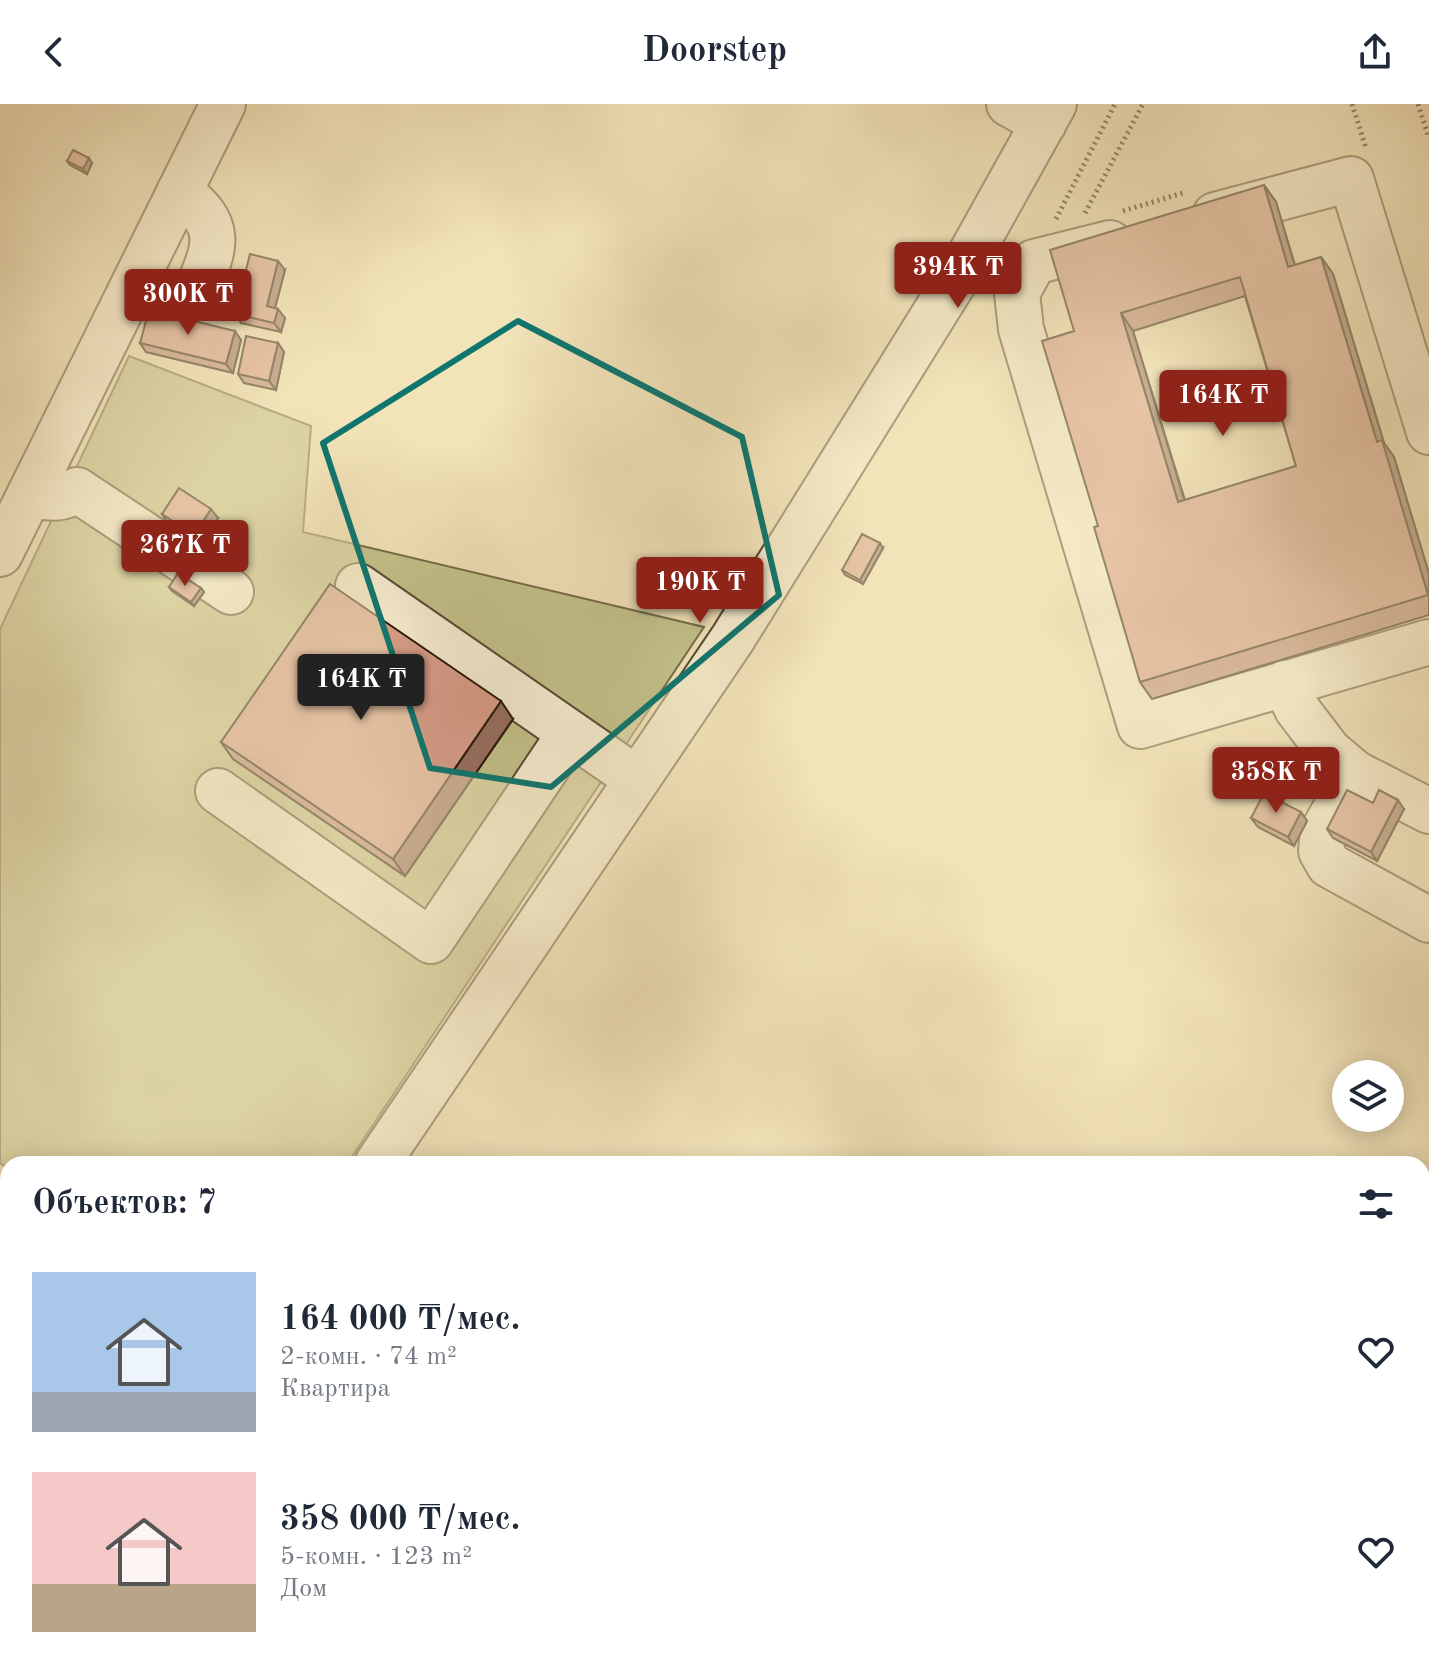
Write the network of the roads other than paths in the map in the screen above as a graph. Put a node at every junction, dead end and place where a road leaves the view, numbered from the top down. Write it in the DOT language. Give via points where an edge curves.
graph roads {
  1 [pos="223,104"];
  2 [pos="1036,110"];
  3 [pos="179,192"];
  4 [pos="1014,275"];
  5 [pos="196,291"];
  6 [pos="1429,432"];
  7 [pos="29,495"];
  8 [pos="3,542"];
  9 [pos="358,586"];
  10 [pos="231,592"];
  11 [pos="1429,642"];
  12 [pos="1285,683"];
  13 [pos="570,733"];
  14 [pos="1355,773"];
  15 [pos="637,779"];
  16 [pos="218,791"];
  17 [pos="1429,811"];
  18 [pos="1429,920"];
  19 [pos="382,1156"];
  1 -- 3 [label="street"];
  2 -- 4 [label="street"];
  3 -- 5 [label="street" via="198,205 214,234 210,261"];
  3 -- 7 [label="street"];
  4 -- 6 [label="street" via="1351,179"];
  4 -- 12 [label="street" via="1021,329 1140,726"];
  4 -- 15 [label="street" via="733,638"];
  7 -- 8 [label="street"];
  7 -- 10 [label="street" via="66,498 77,490"];
  9 -- 13 [label="street"];
  11 -- 12 [label="street"];
  12 -- 14 [label="street" via="1297,709 1329,751"];
  13 -- 15 [label="street"];
  13 -- 16 [label="street" via="431,941"];
  14 -- 17 [label="street"];
  14 -- 18 [label="street" via="1323,831 1321,851 1329,865"];
  15 -- 19 [label="street"];
}
